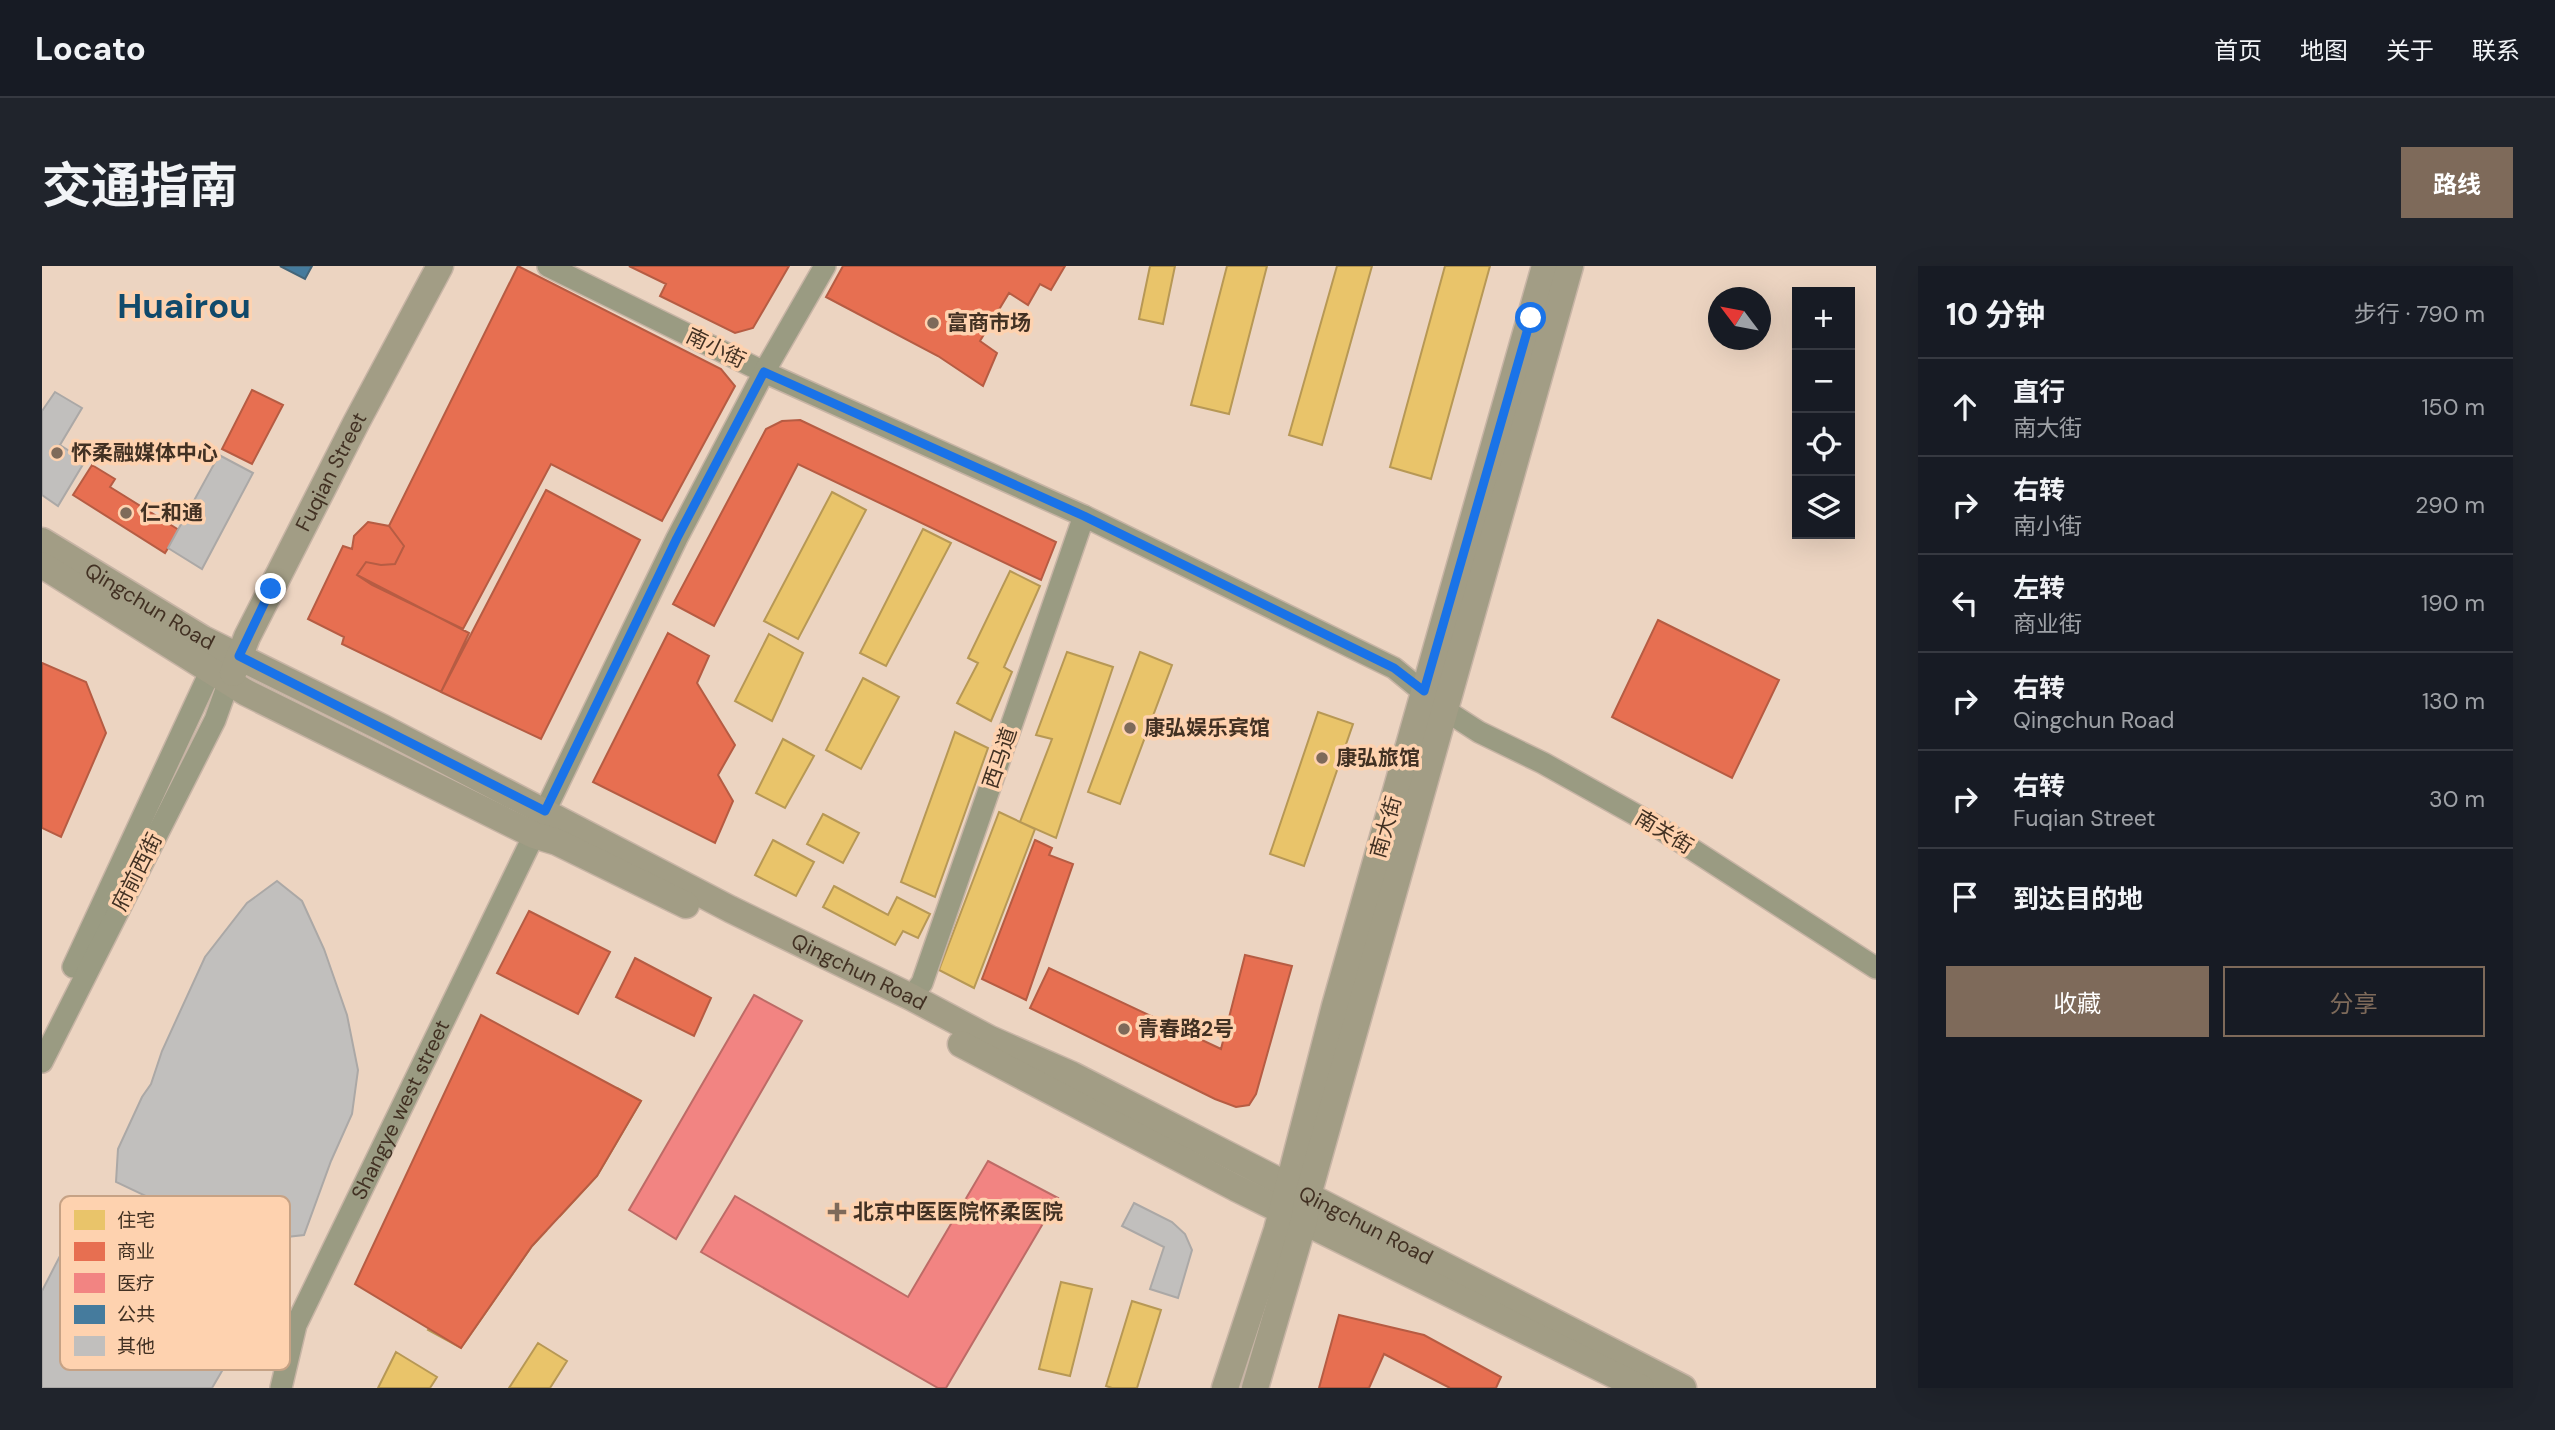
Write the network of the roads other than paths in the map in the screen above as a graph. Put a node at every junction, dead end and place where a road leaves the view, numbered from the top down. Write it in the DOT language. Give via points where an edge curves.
graph roads {
  1 [pos="421,266"];
  2 [pos="440,266"];
  3 [pos="548,266"];
  4 [pos="825,266"];
  5 [pos="1545,266"];
  6 [pos="1570,266"];
  7 [pos="764,372"];
  8 [pos="1084,516"];
  9 [pos="42,541"];
  10 [pos="42,565"];
  11 [pos="225,664"];
  12 [pos="1424,691"];
  13 [pos="1445,710"];
  14 [pos="539,823"];
  15 [pos="1876,968"];
  16 [pos="911,997"];
  17 [pos="42,1034"];
  18 [pos="42,1062"];
  19 [pos="1295,1203"];
  20 [pos="290,1350"];
  21 [pos="285,1370"];
  22 [pos="281,1388"];
  23 [pos="1225,1388"];
  24 [pos="1255,1388"];
  25 [pos="1641,1388"];
  26 [pos="1684,1388"];
  1 -- 11 [label="main road, Fuqian Street"];
  2 -- 11 [label="main road, Fuqian Street"];
  3 -- 7 [label="street, 南小街"];
  4 -- 7 [label="street, Shangye west street"];
  5 -- 12 [label="main road, 南大街"];
  6 -- 13 [label="main road, 南大街"];
  7 -- 8 [label="street, 南小街"];
  7 -- 14 [label="street, Shangye west street" via="677,538"];
  8 -- 12 [label="street, 南小街" via="1394,668"];
  8 -- 16 [label="street, 西马道" via="922,982"];
  9 -- 11 [label="main road, Qingchun Road" via="192,634"];
  10 -- 11 [label="main road, Qingchun Road"];
  11 -- 14 [label="main road, Qingchun Road"];
  11 -- 17 [label="street"];
  11 -- 18 [label="street, 府前西街" via="215,720"];
  12 -- 13 [label="street, 南小街"];
  12 -- 19 [label="main road, 南大街"];
  13 -- 15 [label="street, 南关街" via="1656,826"];
  13 -- 19 [label="main road, 南大街"];
  14 -- 16 [label="main road, Qingchun Road"];
  14 -- 19 [label="main road, Qingchun Road" via="557,842"];
  14 -- 20 [label="street, Shangye west street" via="296,1325"];
  16 -- 19 [label="main road, Qingchun Road" via="990,1039 1073,1075"];
  19 -- 23 [label="main road, 南大街" via="1277,1230"];
  19 -- 24 [label="main road, 南大街"];
  19 -- 25 [label="main road, Qingchun Road"];
  19 -- 26 [label="main road, Qingchun Road"];
  21 -- 22 [label="street, Shangye west street"];
}
